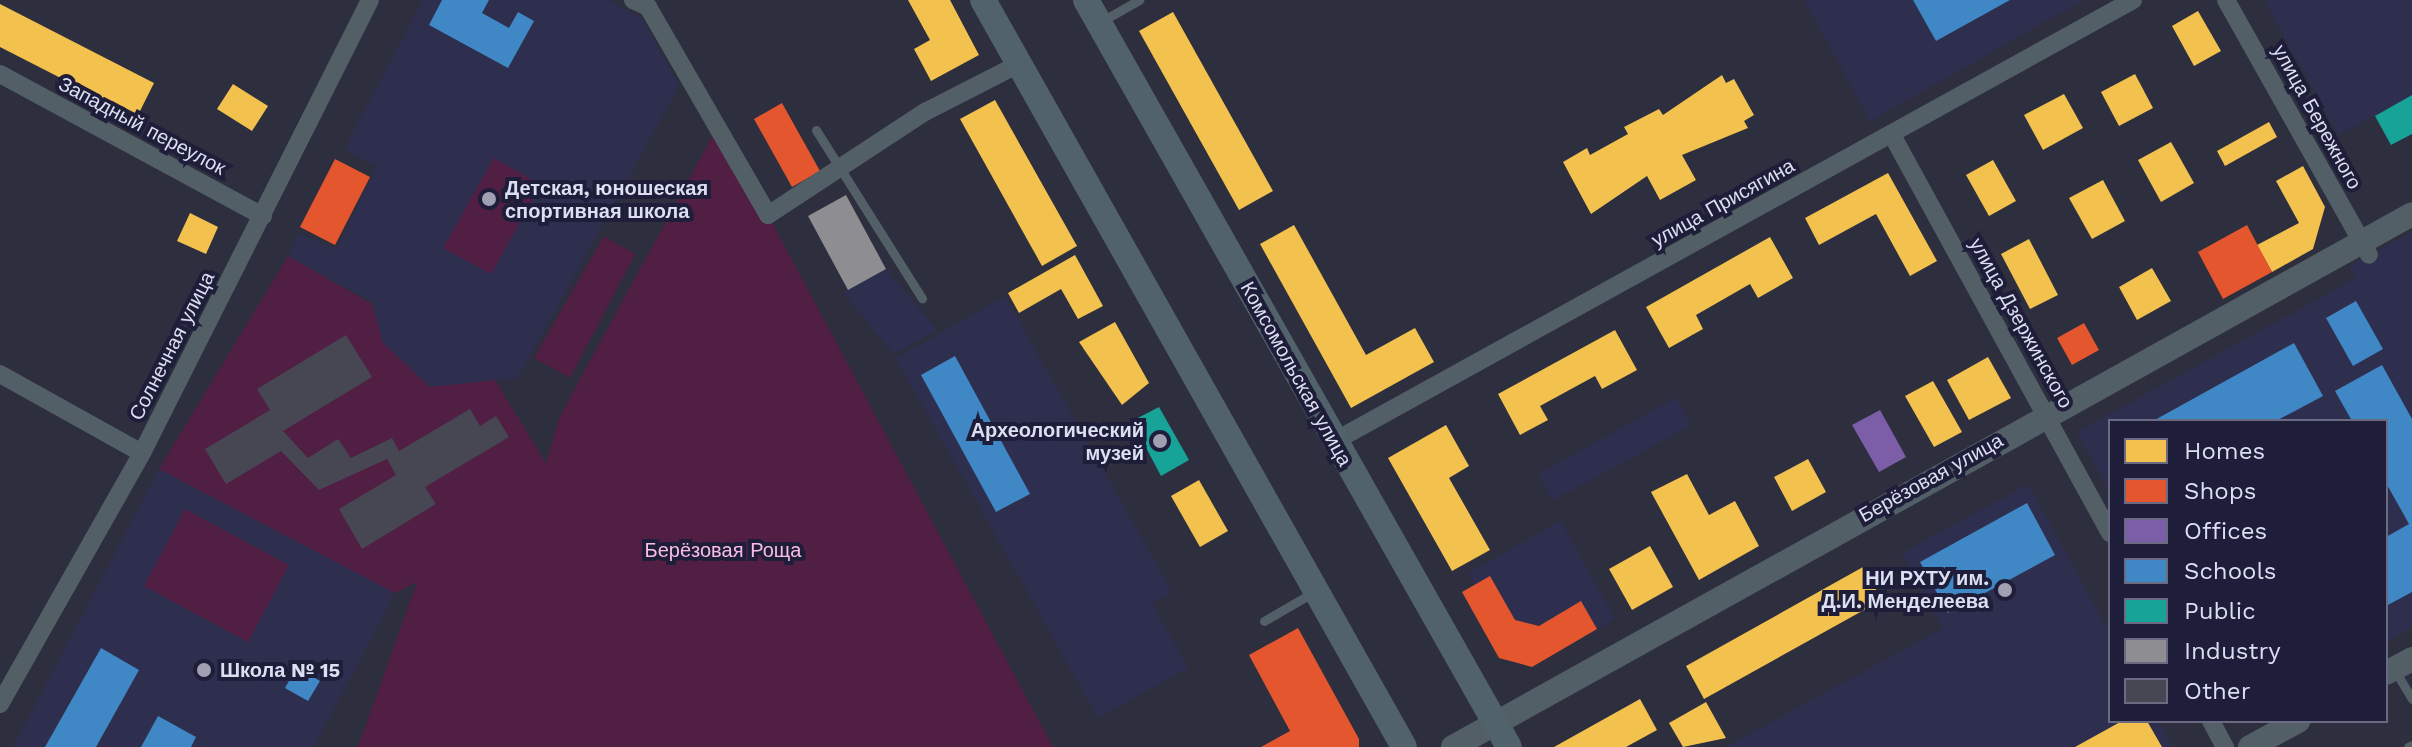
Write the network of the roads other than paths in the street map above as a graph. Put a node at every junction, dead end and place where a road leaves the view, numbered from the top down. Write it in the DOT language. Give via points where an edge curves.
graph roads {
  1 [pos="370,0"];
  2 [pos="633,0"];
  3 [pos="983,0"];
  4 [pos="1139,0"];
  5 [pos="2133,0"];
  6 [pos="2226,0"];
  7 [pos="1092,11"];
  8 [pos="1019,64"];
  9 [pos="0,74"];
  10 [pos="816,130"];
  11 [pos="1892,135"];
  12 [pos="840,165"];
  13 [pos="2412,214"];
  14 [pos="263,216"];
  15 [pos="2365,249"];
  16 [pos="922,298"];
  17 [pos="0,374"];
  18 [pos="2046,414"];
  19 [pos="1333,442"];
  20 [pos="142,453"];
  21 [pos="2108,529"];
  22 [pos="1317,591"];
  23 [pos="1264,621"];
  24 [pos="2397,667"];
  25 [pos="2412,699"];
  26 [pos="0,704"];
  27 [pos="1495,723"];
  28 [pos="2212,723"];
  29 [pos="2294,723"];
  30 [pos="1404,747"];
  31 [pos="1453,747"];
  32 [pos="1509,747"];
  33 [pos="2225,747"];
  34 [pos="2250,747"];
  1 -- 14 [label="street, Солнечная улица"];
  2 -- 12 [label="street" via="648,7 768,215"];
  3 -- 8 [label="main road"];
  4 -- 7 [label="lane"];
  5 -- 11 [label="street, улица Присягина"];
  6 -- 15 [label="street, улица Бережного"];
  7 -- 19 [label="main road, Комсомольская улица"];
  8 -- 12 [label="street"];
  8 -- 22 [label="main road"];
  9 -- 14 [label="street, Западный переулок"];
  10 -- 12 [label="lane"];
  11 -- 18 [label="street, улица Дзержинского"];
  11 -- 19 [label="street, улица Присягина"];
  12 -- 16 [label="lane"];
  13 -- 15 [label="street, Берёзовая улица"];
  14 -- 20 [label="street, Солнечная улица"];
  15 -- 18 [label="street, Берёзовая улица"];
  17 -- 20 [label="street"];
  18 -- 21 [label="street, улица Дзержинского"];
  18 -- 27 [label="street, Берёзовая улица"];
  19 -- 27 [label="main road, Комсомольская улица"];
  20 -- 26 [label="street, Солнечная улица" via="78,556"];
  22 -- 23 [label="lane"];
  22 -- 30 [label="main road"];
  24 -- 25 [label="lane"];
  27 -- 31 [label="street, Берёзовая улица"];
  27 -- 32 [label="main road, Комсомольская улица"];
  28 -- 33 [label="street"];
  29 -- 34 [label="street"];
}
